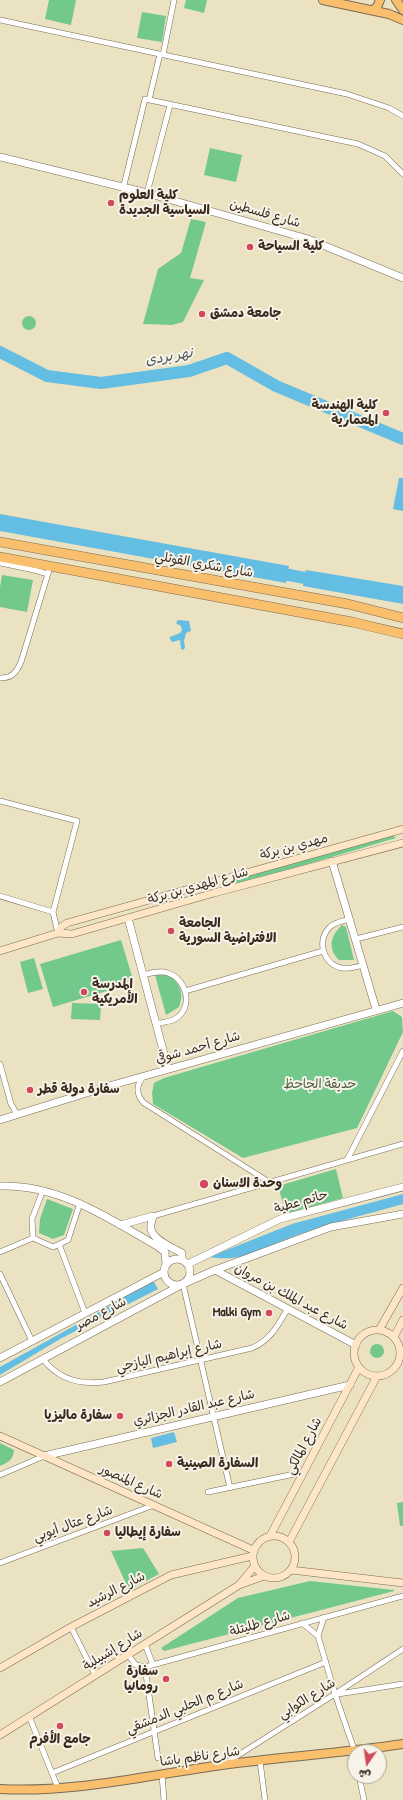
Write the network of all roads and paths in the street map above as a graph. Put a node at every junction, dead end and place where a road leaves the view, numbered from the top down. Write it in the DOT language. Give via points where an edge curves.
graph roads {
  1 [pos="174,0"];
  2 [pos="323,0"];
  3 [pos="380,0"];
  4 [pos="396,0"];
  5 [pos="373,10"];
  6 [pos="403,10"];
  7 [pos="0,20"];
  8 [pos="403,20"];
  9 [pos="161,54"];
  10 [pos="147,100"];
  11 [pos="170,105"];
  12 [pos="403,116"];
  13 [pos="0,157"];
  14 [pos="403,174"];
  15 [pos="123,189"];
  16 [pos="147,193"];
  17 [pos="403,278"];
  18 [pos="0,542"];
  19 [pos="0,557"];
  20 [pos="0,563"];
  21 [pos="49,570"];
  22 [pos="403,618"];
  23 [pos="403,634"];
  24 [pos="0,678"];
  25 [pos="0,801"];
  26 [pos="403,829"];
  27 [pos="403,843"];
  28 [pos="332,861"];
  29 [pos="212,882"];
  30 [pos="198,885"];
  31 [pos="214,894"];
  32 [pos="0,896"];
  33 [pos="201,897"];
  34 [pos="53,912"];
  35 [pos="128,918"];
  36 [pos="350,920"];
  37 [pos="403,927"];
  38 [pos="58,933"];
  39 [pos="356,940"];
  40 [pos="0,951"];
  41 [pos="323,951"];
  42 [pos="363,965"];
  43 [pos="143,975"];
  44 [pos="185,991"];
  45 [pos="403,1003"];
  46 [pos="392,1005"];
  47 [pos="376,1009"];
  48 [pos="403,1009"];
  49 [pos="156,1024"];
  50 [pos="403,1051"];
  51 [pos="0,1064"];
  52 [pos="168,1069"];
  53 [pos="144,1076"];
  54 [pos="17,1114"];
  55 [pos="0,1120"];
  56 [pos="403,1144"];
  57 [pos="347,1160"];
  58 [pos="269,1182"];
  59 [pos="0,1186"];
  60 [pos="403,1187"];
  61 [pos="43,1190"];
  62 [pos="80,1203"];
  63 [pos="403,1214"];
  64 [pos="153,1216"];
  65 [pos="120,1225"];
  66 [pos="33,1238"];
  67 [pos="59,1244"];
  68 [pos="0,1252"];
  69 [pos="185,1262"];
  70 [pos="165,1268"];
  71 [pos="215,1270"];
  72 [pos="0,1274"];
  73 [pos="183,1284"];
  74 [pos="403,1288"];
  75 [pos="288,1308"];
  76 [pos="85,1313"];
  77 [pos="403,1320"];
  78 [pos="379,1330"];
  79 [pos="394,1337"];
  80 [pos="32,1341"];
  81 [pos="356,1345"];
  82 [pos="0,1358"];
  83 [pos="43,1359"];
  84 [pos="201,1360"];
  85 [pos="401,1364"];
  86 [pos="359,1367"];
  87 [pos="377,1376"];
  88 [pos="0,1382"];
  89 [pos="350,1384"];
  90 [pos="214,1416"];
  91 [pos="0,1436"];
  92 [pos="44,1456"];
  93 [pos="304,1472"];
  94 [pos="0,1475"];
  95 [pos="230,1488"];
  96 [pos="208,1492"];
  97 [pos="154,1505"];
  98 [pos="270,1536"];
  99 [pos="289,1542"];
  100 [pos="253,1553"];
  101 [pos="0,1563"];
  102 [pos="254,1567"];
  103 [pos="291,1570"];
  104 [pos="264,1576"];
  105 [pos="403,1583"];
  106 [pos="239,1585"];
  107 [pos="403,1596"];
  108 [pos="324,1617"];
  109 [pos="302,1623"];
  110 [pos="71,1627"];
  111 [pos="318,1636"];
  112 [pos="145,1644"];
  113 [pos="403,1649"];
  114 [pos="128,1655"];
  115 [pos="326,1662"];
  116 [pos="153,1665"];
  117 [pos="145,1667"];
  118 [pos="0,1668"];
  119 [pos="95,1675"];
  120 [pos="403,1684"];
  121 [pos="335,1694"];
  122 [pos="29,1716"];
  123 [pos="153,1731"];
  124 [pos="0,1734"];
  125 [pos="352,1744"];
  126 [pos="403,1744"];
  127 [pos="387,1747"];
  128 [pos="347,1753"];
  129 [pos="158,1758"];
  130 [pos="260,1761"];
  131 [pos="222,1765"];
  132 [pos="52,1773"];
  133 [pos="162,1775"];
  134 [pos="361,1784"];
  135 [pos="58,1788"];
  136 [pos="0,1789"];
  137 [pos="164,1800"];
  138 [pos="265,1800"];
  139 [pos="364,1800"];
  1 -- 9 [label="street"];
  2 -- 5 [label="main road"];
  3 -- 5 [label="main road"];
  4 -- 6 [label="main road"];
  5 -- 8 [label="main road"];
  7 -- 9 [label="street"];
  9 -- 10 [label="street"];
  9 -- 12 [label="street" via="347,94 382,105"];
  10 -- 11 [label="street"];
  10 -- 15 [label="street"];
  11 -- 14 [label="street" via="358,144 385,156"];
  11 -- 16 [label="street"];
  13 -- 15 [label="street, شارع فلسطين"];
  15 -- 16 [label="street, شارع فلسطين"];
  16 -- 17 [label="street, شارع فلسطين" via="308,239"];
  18 -- 22 [label="highway, شارع شكري القوتلي" via="348,604"];
  19 -- 21 [label="highway"];
  20 -- 21 [label="street" via="34,570"];
  21 -- 23 [label="highway" via="352,622"];
  21 -- 24 [label="street" via="16,674"];
  25 -- 34 [label="street" via="77,822"];
  26 -- 29 [label="main road, مهدي بن بركة"];
  27 -- 28 [label="main road, شارع المهدي بن بركة"];
  28 -- 31 [label="main road, شارع المهدي بن بركة"];
  28 -- 36 [label="street"];
  29 -- 30 [label="main road, مهدي بن بركة"];
  29 -- 31 [label="main road"];
  30 -- 33 [label="main road"];
  30 -- 38 [label="main road, مهدي بن بركة" via="67,923"];
  31 -- 33 [label="main road, شارع المهدي بن بركة"];
  32 -- 34 [label="street"];
  33 -- 35 [label="main road, شارع المهدي بن بركة"];
  34 -- 38 [label="street"];
  35 -- 38 [label="main road, شارع المهدي بن بركة" via="72,934"];
  35 -- 43 [label="street"];
  36 -- 39 [label="street"];
  36 -- 41 [label="street" via="329,928 324,934"];
  37 -- 39 [label="street"];
  38 -- 40 [label="main road, شارع المهدي بن بركة"];
  39 -- 42 [label="street"];
  41 -- 42 [label="street" via="327,960 342,968"];
  41 -- 44 [label="street"];
  42 -- 47 [label="street"];
  43 -- 44 [label="street" via="167,972 182,983"];
  43 -- 49 [label="street"];
  44 -- 49 [label="street" via="186,999 181,1013 175,1019"];
  45 -- 46 [label="street, شارع أحمد شوقي"];
  46 -- 47 [label="street, شارع أحمد شوقي"];
  46 -- 48 [label="street"];
  47 -- 52 [label="street, شارع أحمد شوقي"];
  49 -- 52 [label="street"];
  50 -- 57 [label="street"];
  51 -- 54 [label="street" via="11,1104"];
  52 -- 53 [label="street, شارع أحمد شوقي"];
  53 -- 54 [label="street, شارع أحمد شوقي"];
  53 -- 58 [label="street" via="139,1082 138,1090 139,1097 144,1103"];
  54 -- 55 [label="street, شارع أحمد شوقي"];
  56 -- 57 [label="street"];
  57 -- 58 [label="street"];
  58 -- 64 [label="street"];
  59 -- 61 [label="street"];
  60 -- 69 [label="street, حاتم عطية" via="280,1219"];
  61 -- 62 [label="street"];
  61 -- 66 [label="street" via="32,1218"];
  62 -- 65 [label="street"];
  62 -- 67 [label="street" via="68,1240"];
  63 -- 71 [label="street" via="331,1227"];
  64 -- 65 [label="street"];
  64 -- 69 [label="street" via="152,1233 167,1246 182,1253"];
  65 -- 70 [label="street" via="165,1252"];
  66 -- 67 [label="street" via="53,1247"];
  66 -- 68 [label="street"];
  67 -- 76 [label="street"];
  69 -- 70 [label="street" via="175,1259"];
  69 -- 73 [label="street" via="190,1275"];
  70 -- 73 [label="street" via="166,1280 174,1285"];
  70 -- 76 [label="street, شارع مصر"];
  71 -- 73 [label="street, شارع مصر"];
  71 -- 75 [label="street, شارع عبد الملك بن مروان"];
  72 -- 80 [label="street"];
  73 -- 83 [label="street, شارع مصر"];
  73 -- 84 [label="street"];
  74 -- 78 [label="main road"];
  75 -- 81 [label="street, شارع عبد الملك بن مروان"];
  75 -- 84 [label="street, شارع إبراهيم اليازجي" via="273,1334 258,1345"];
  76 -- 80 [label="street, شارع مصر"];
  77 -- 79 [label="main road"];
  78 -- 79 [label="main road"];
  78 -- 81 [label="main road" via="365,1334"];
  79 -- 85 [label="main road" via="400,1349"];
  80 -- 82 [label="street, شارع مصر"];
  81 -- 86 [label="main road" via="354,1352"];
  83 -- 84 [label="street, شارع إبراهيم اليازجي" via="50,1368 64,1377 83,1383 94,1383"];
  83 -- 88 [label="street, شارع مصر"];
  84 -- 90 [label="street"];
  85 -- 87 [label="main road" via="390,1372"];
  86 -- 87 [label="main road"];
  86 -- 89 [label="main road, شارع المالكي"];
  87 -- 99 [label="main road"];
  89 -- 90 [label="street, شارع عبد القادر الجزائري"];
  89 -- 93 [label="main road, شارع المالكي"];
  90 -- 92 [label="street, شارع عبد القادر الجزائري"];
  90 -- 95 [label="street"];
  91 -- 92 [label="main road, شارع المنصور"];
  92 -- 94 [label="street"];
  92 -- 97 [label="main road, شارع المنصور"];
  93 -- 95 [label="street"];
  93 -- 98 [label="main road, شارع المالكي"];
  95 -- 96 [label="street"];
  97 -- 100 [label="main road, شارع المنصور"];
  97 -- 101 [label="street, شارع عتال أيوبي"];
  98 -- 99 [label="main road" via="277,1536"];
  98 -- 100 [label="main road" via="260,1540"];
  99 -- 103 [label="main road" via="295,1555"];
  100 -- 102 [label="main road"];
  100 -- 110 [label="main road, شارع الرشيد" via="171,1575"];
  102 -- 104 [label="main road"];
  102 -- 106 [label="main road"];
  103 -- 104 [label="main road" via="282,1577"];
  103 -- 105 [label="main road"];
  104 -- 106 [label="main road"];
  106 -- 112 [label="main road, شارع إشبيلية"];
  107 -- 108 [label="street, شارع طليتلة"];
  108 -- 109 [label="street, شارع طليتلة"];
  108 -- 111 [label="street"];
  109 -- 111 [label="street"];
  109 -- 116 [label="street, شارع طليتلة"];
  110 -- 118 [label="main road, شارع الرشيد"];
  110 -- 119 [label="street"];
  111 -- 115 [label="street"];
  112 -- 114 [label="main road, شارع إشبيلية"];
  112 -- 116 [label="street"];
  113 -- 121 [label="street, شارع الكوابي"];
  114 -- 117 [label="street" via="136,1665"];
  114 -- 119 [label="main road, شارع إشبيلية"];
  115 -- 121 [label="street"];
  115 -- 123 [label="street, شارع م الحلبي الدمشقي"];
  116 -- 117 [label="street, شارع طليتلة"];
  117 -- 123 [label="street"];
  119 -- 122 [label="main road, شارع إشبيلية"];
  120 -- 121 [label="street"];
  121 -- 125 [label="street"];
  121 -- 131 [label="street, شارع الكوابي"];
  122 -- 124 [label="main road, شارع إشبيلية"];
  122 -- 132 [label="street"];
  123 -- 129 [label="street"];
  123 -- 132 [label="street, شارع م الحلبي الدمشقي"];
  126 -- 127 [label="main road, شارع ناظم باشا"];
  128 -- 130 [label="main road, شارع ناظم باشا"];
  130 -- 131 [label="main road, شارع ناظم باشا"];
  130 -- 138 [label="street"];
  131 -- 133 [label="main road, شارع ناظم باشا"];
  132 -- 135 [label="street"];
  133 -- 135 [label="main road, شارع ناظم باشا"];
  133 -- 137 [label="street"];
  134 -- 139 [label="street"];
  135 -- 136 [label="main road, شارع ناظم باشا"];
}
